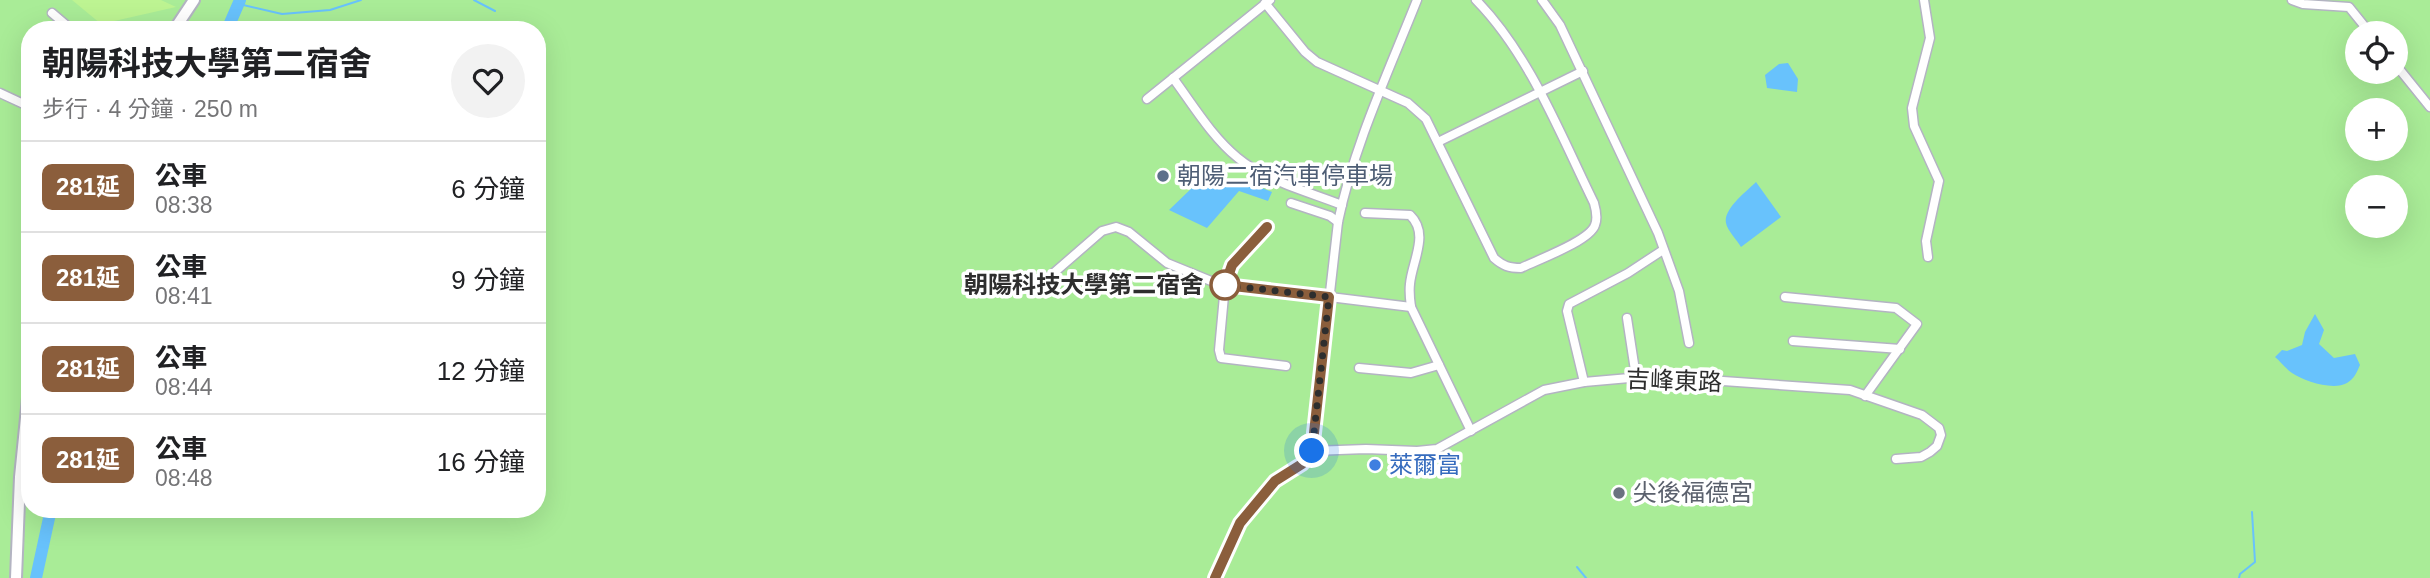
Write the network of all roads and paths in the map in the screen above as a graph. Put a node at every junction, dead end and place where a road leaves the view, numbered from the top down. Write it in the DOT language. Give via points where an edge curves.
graph roads {
  1 [pos="194,0"];
  2 [pos="1416,0"];
  3 [pos="1476,0"];
  4 [pos="1542,0"];
  5 [pos="1924,0"];
  6 [pos="2292,0"];
  7 [pos="1267,2"];
  8 [pos="52,13"];
  9 [pos="61,21"];
  10 [pos="180,21"];
  11 [pos="2360,21"];
  12 [pos="1583,71"];
  13 [pos="1173,78"];
  14 [pos="2408,80"];
  15 [pos="1381,90"];
  16 [pos="1539,92"];
  17 [pos="0,93"];
  18 [pos="1147,99"];
  19 [pos="21,103"];
  20 [pos="2430,107"];
  21 [pos="1438,142"];
  22 [pos="1292,203"];
  23 [pos="1342,205"];
  24 [pos="1365,213"];
  25 [pos="1338,222"];
  26 [pos="1267,227"];
  27 [pos="1663,250"];
  28 [pos="1927,257"];
  29 [pos="1041,284"];
  30 [pos="1225,285"];
  31 [pos="1329,297"];
  32 [pos="1785,297"];
  33 [pos="1411,307"];
  34 [pos="1627,318"];
  35 [pos="1793,341"];
  36 [pos="1689,343"];
  37 [pos="1900,349"];
  38 [pos="1440,365"];
  39 [pos="1286,366"];
  40 [pos="1359,368"];
  41 [pos="1636,377"];
  42 [pos="1584,382"];
  43 [pos="1866,396"];
  44 [pos="1471,431"];
  45 [pos="1312,451"];
  46 [pos="1896,459"];
  47 [pos="21,518"];
  48 [pos="16,578"];
  49 [pos="1215,578"];
  1 -- 10 [label="street"];
  2 -- 15 [label="street"];
  3 -- 16 [label="street" via="1507,35"];
  4 -- 12 [label="street"];
  5 -- 28 [label="street" via="1930,38 1912,108 1914,126 1939,181"];
  6 -- 11 [label="street" via="2349,7"];
  7 -- 13 [label="street"];
  7 -- 15 [label="street" via="1317,62"];
  8 -- 9 [label="street"];
  12 -- 16 [label="street"];
  12 -- 27 [label="street"];
  13 -- 18 [label="street"];
  13 -- 23 [label="street" via="1238,159 1256,171"];
  14 -- 20 [label="street"];
  15 -- 21 [label="street" via="1417,110"];
  15 -- 23 [label="street"];
  16 -- 21 [label="street"];
  16 -- 21 [label="street" via="1597,215 1595,228 1565,247 1521,268 1501,265"];
  17 -- 19 [label="street"];
  22 -- 25 [label="street"];
  23 -- 25 [label="street"];
  24 -- 33 [label="street" via="1410,215 1417,222 1420,233 1409,286"];
  25 -- 31 [label="street"];
  26 -- 30 [label="street" via="1232,265"];
  27 -- 36 [label="street" via="1679,291"];
  27 -- 42 [label="street" via="1570,304 1567,311"];
  29 -- 30 [label="street" via="1102,232 1116,227 1167,262"];
  30 -- 31 [label="street"];
  30 -- 39 [label="street" via="1221,358"];
  31 -- 33 [label="street"];
  31 -- 45 [label="street"];
  32 -- 37 [label="street" via="1896,308 1917,324"];
  33 -- 38 [label="street"];
  34 -- 41 [label="street"];
  35 -- 37 [label="street"];
  37 -- 43 [label="street"];
  38 -- 40 [label="street" via="1411,373"];
  38 -- 44 [label="street"];
  41 -- 42 [label="street, 吉峰東路"];
  41 -- 43 [label="street, 吉峰東路" via="1850,390"];
  42 -- 44 [label="street, 吉峰東路" via="1544,390"];
  43 -- 46 [label="street, 吉峰東路" via="1922,415 1939,428 1941,435 1930,453"];
  44 -- 45 [label="street, 吉峰東路" via="1437,449"];
  45 -- 49 [label="street" via="1302,464 1275,481 1240,523"];
  47 -- 48 [label="street"];
}
